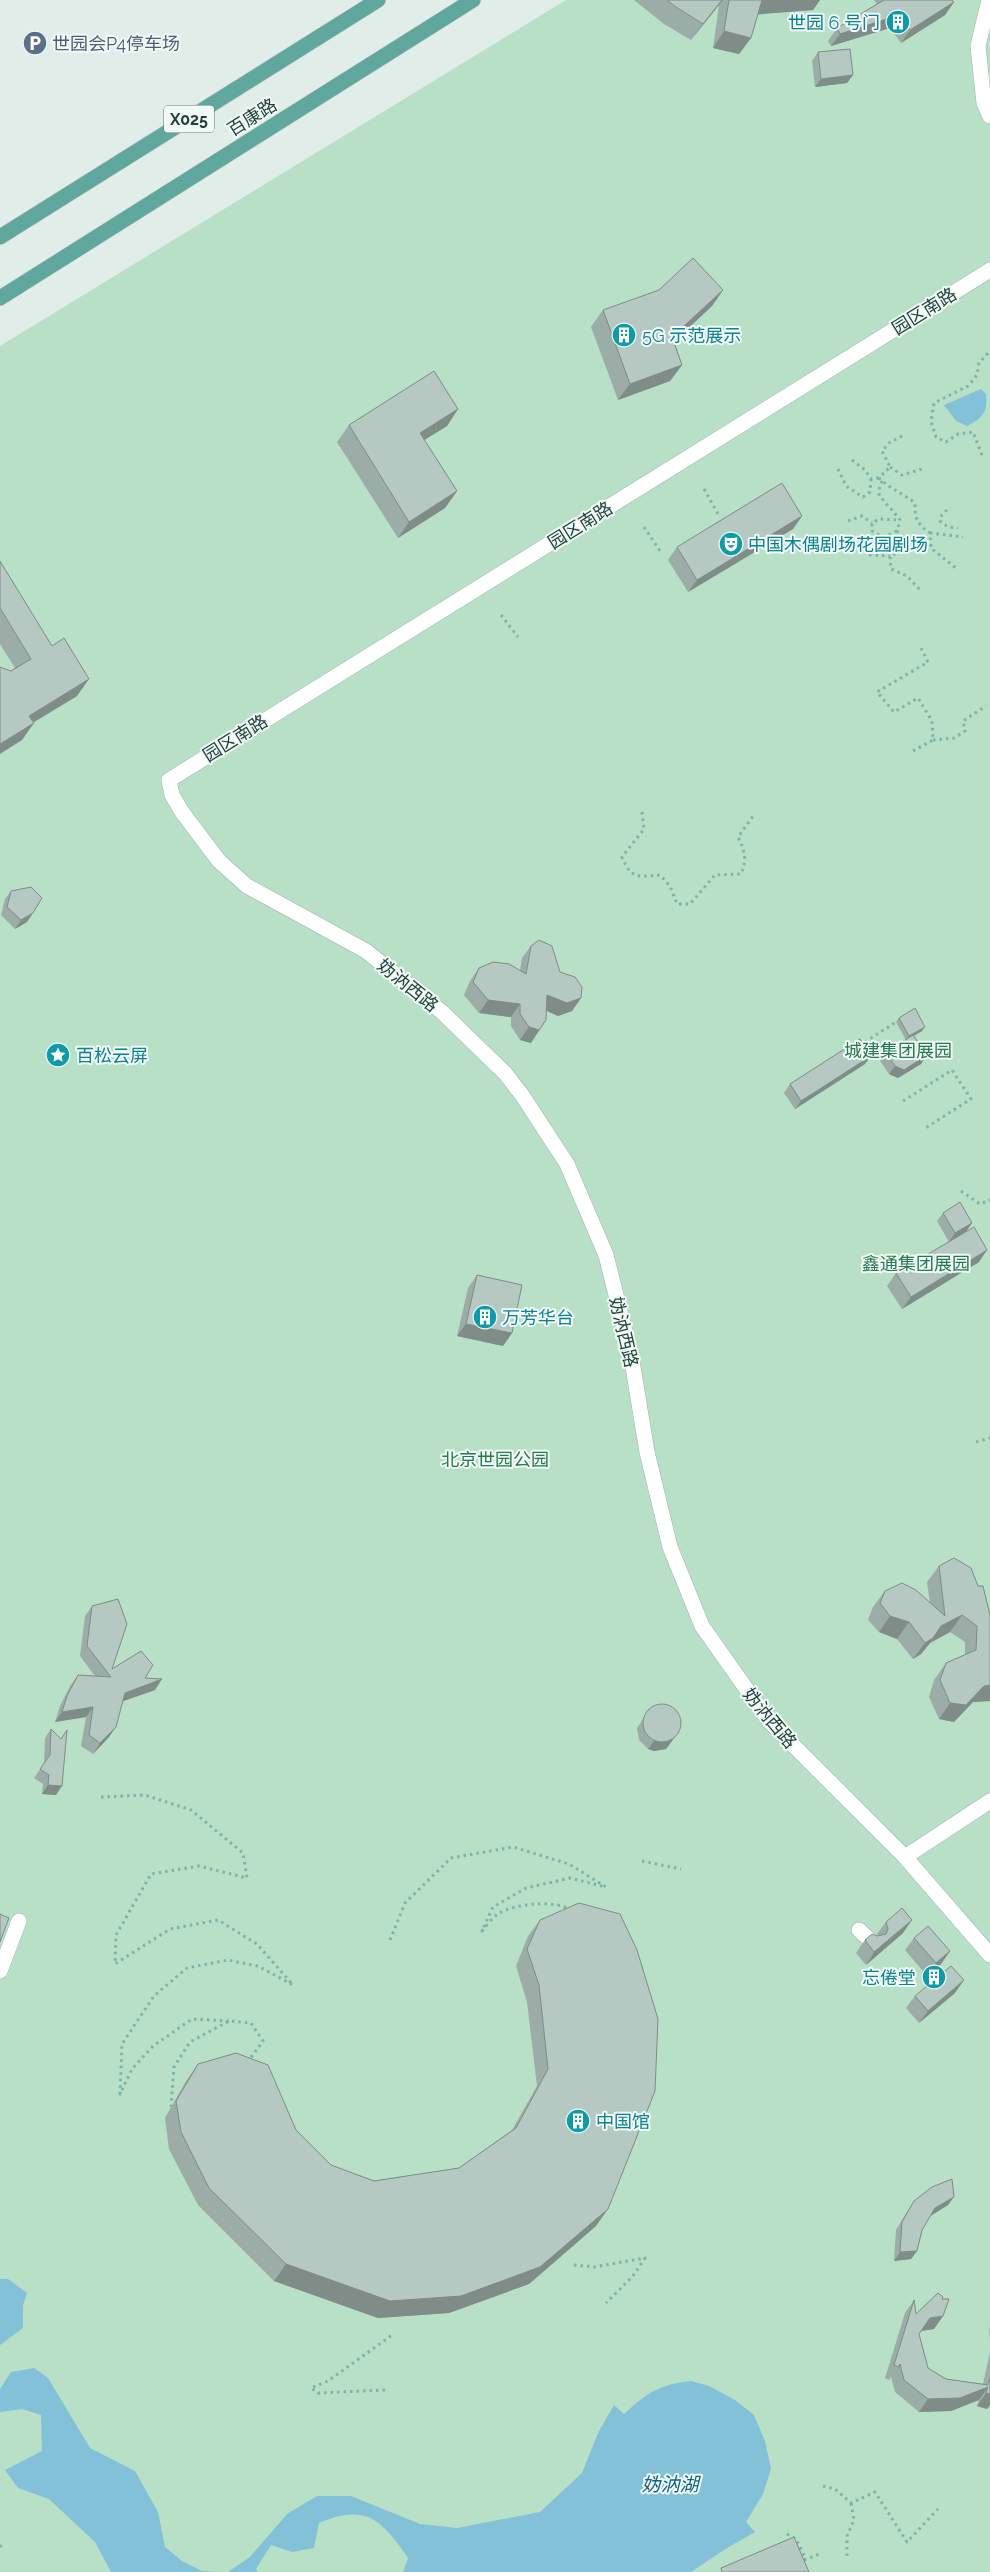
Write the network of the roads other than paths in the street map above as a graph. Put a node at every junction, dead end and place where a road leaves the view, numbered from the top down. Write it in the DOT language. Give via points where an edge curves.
graph roads {
  1 [pos="378,0"];
  2 [pos="473,0"];
  3 [pos="989,0"];
  4 [pos="990,116"];
  5 [pos="0,237"];
  6 [pos="990,270"];
  7 [pos="0,298"];
  8 [pos="169,780"];
  9 [pos="990,1801"];
  10 [pos="905,1857"];
  11 [pos="19,1921"];
  12 [pos="859,1930"];
  13 [pos="870,1940"];
  14 [pos="990,1956"];
  15 [pos="0,1971"];
  1 -- 5 [label="main road, 百康路 / X025"];
  2 -- 7 [label="main road, 百康路"];
  3 -- 4 [label="street" via="978,46 984,103"];
  6 -- 8 [label="street, 园区南路"];
  8 -- 10 [label="street, 妫汭西路" via="172,795 182,812 219,861 247,886 366,951 442,1012 505,1073 522,1095 567,1164 606,1255 631,1355 647,1452 670,1547 702,1626 769,1721"];
  9 -- 10 [label="street"];
  10 -- 14 [label="street, 妫汭西路"];
  11 -- 15 [label="street"];
  12 -- 13 [label="street"];
}
